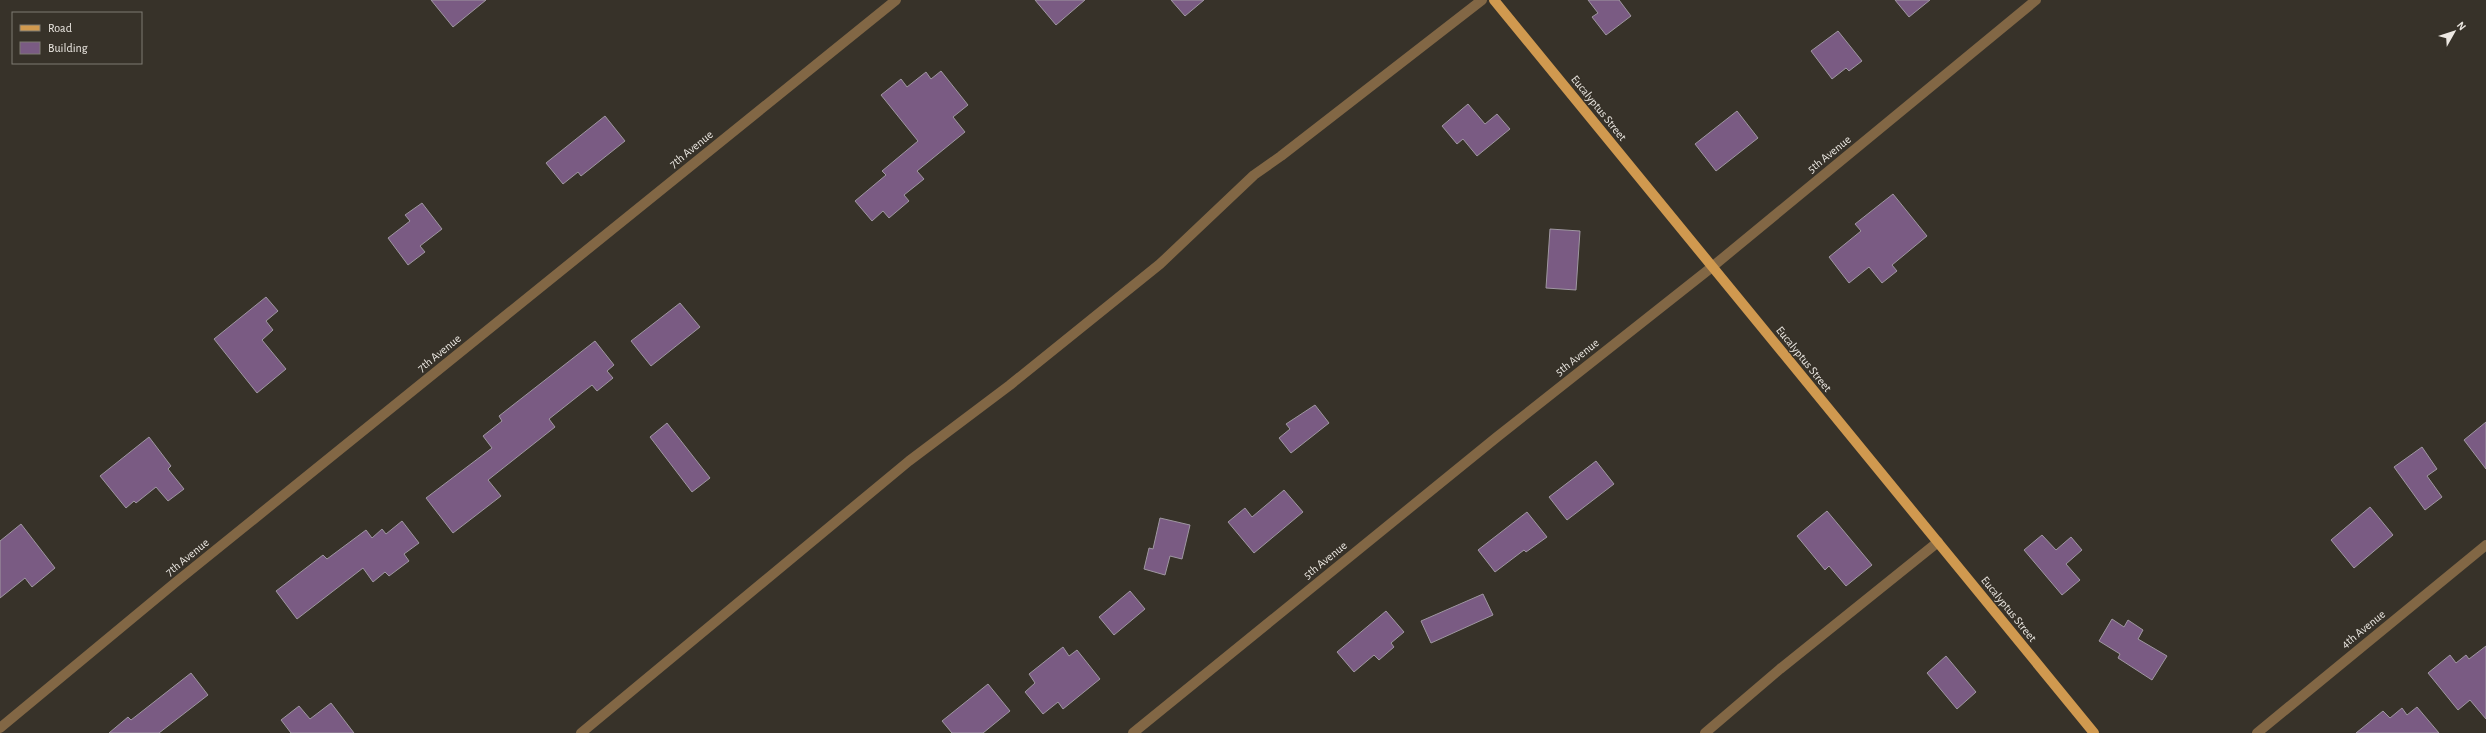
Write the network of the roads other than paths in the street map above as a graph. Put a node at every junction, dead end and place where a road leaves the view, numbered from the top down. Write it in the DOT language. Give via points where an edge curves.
graph roads {
  1 [pos="896,0"];
  2 [pos="1482,0"];
  3 [pos="1494,0"];
  4 [pos="2036,0"];
  5 [pos="1712,267"];
  6 [pos="1938,542"];
  7 [pos="2486,545"];
  8 [pos="0,728"];
  9 [pos="581,733"];
  10 [pos="1133,733"];
  11 [pos="1705,733"];
  12 [pos="2094,733"];
  13 [pos="2257,733"];
  1 -- 8 [label="street, 7th Avenue" via="176,582"];
  2 -- 9 [label="street" via="1254,175 1160,264 1010,385 909,461"];
  3 -- 5 [label="main road, Eucalyptus Street"];
  4 -- 5 [label="street, 5th Avenue"];
  5 -- 6 [label="main road, Eucalyptus Street"];
  5 -- 10 [label="street, 5th Avenue" via="1497,437"];
  6 -- 11 [label="street"];
  6 -- 12 [label="main road, Eucalyptus Street"];
  7 -- 13 [label="street, 4th Avenue"];
}
